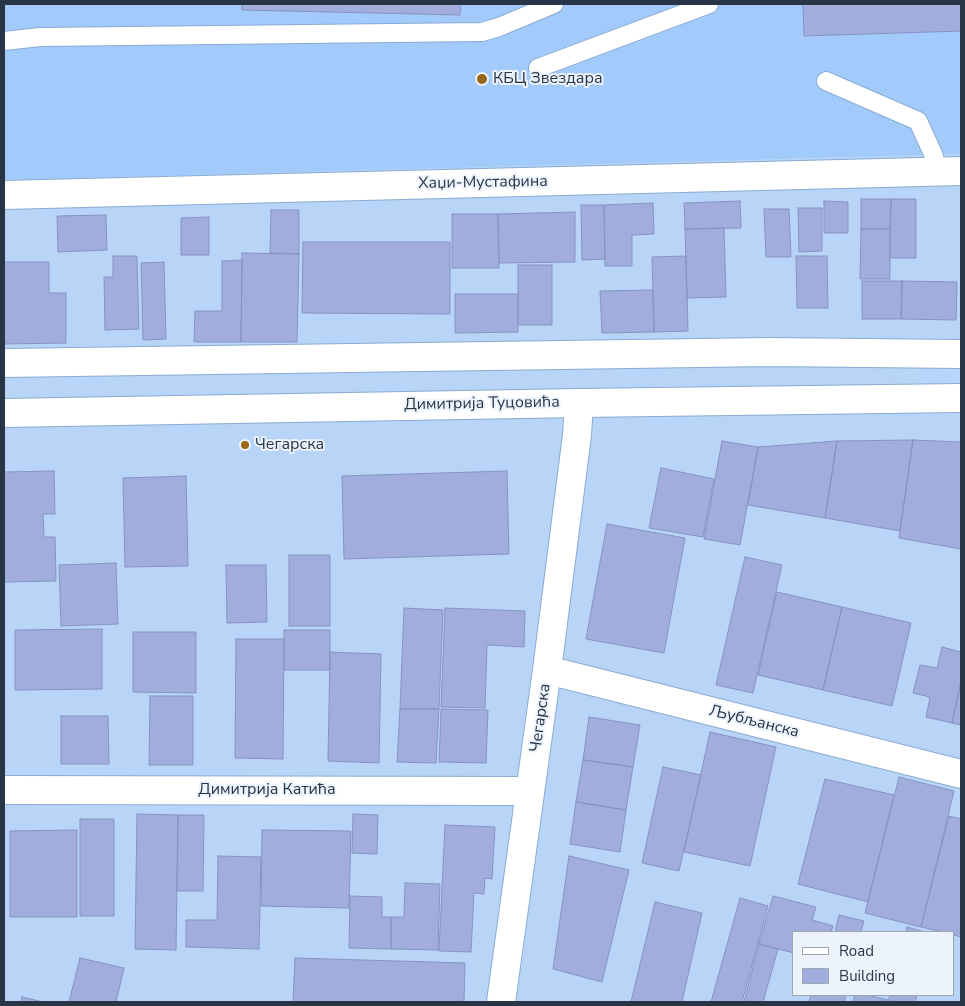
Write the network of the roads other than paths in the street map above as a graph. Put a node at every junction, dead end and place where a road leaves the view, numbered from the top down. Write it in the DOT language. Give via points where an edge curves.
graph roads {
  1 [pos="554,4"];
  2 [pos="709,4"];
  3 [pos="4,41"];
  4 [pos="538,68"];
  5 [pos="826,81"];
  6 [pos="949,171"];
  7 [pos="4,195"];
  8 [pos="961,354"];
  9 [pos="4,363"];
  10 [pos="961,398"];
  11 [pos="579,403"];
  12 [pos="4,413"];
  13 [pos="547,670"];
  14 [pos="961,774"];
  15 [pos="4,790"];
  16 [pos="530,791"];
  17 [pos="501,1002"];
  1 -- 3 [label="lane" via="482,32 40,37"];
  2 -- 4 [label="lane"];
  5 -- 6 [label="lane" via="918,121 934,156"];
  6 -- 7 [label="street, Хаџи-Мустафина"];
  8 -- 9 [label="street" via="769,352"];
  10 -- 11 [label="street, Димитрија Туцовића"];
  11 -- 12 [label="street, Димитрија Туцовића"];
  11 -- 13 [label="street, Чегарска"];
  13 -- 14 [label="street, Љубљанска"];
  13 -- 16 [label="street, Чегарска"];
  15 -- 16 [label="street, Димитрија Катића"];
  16 -- 17 [label="street, Чегарска"];
}
